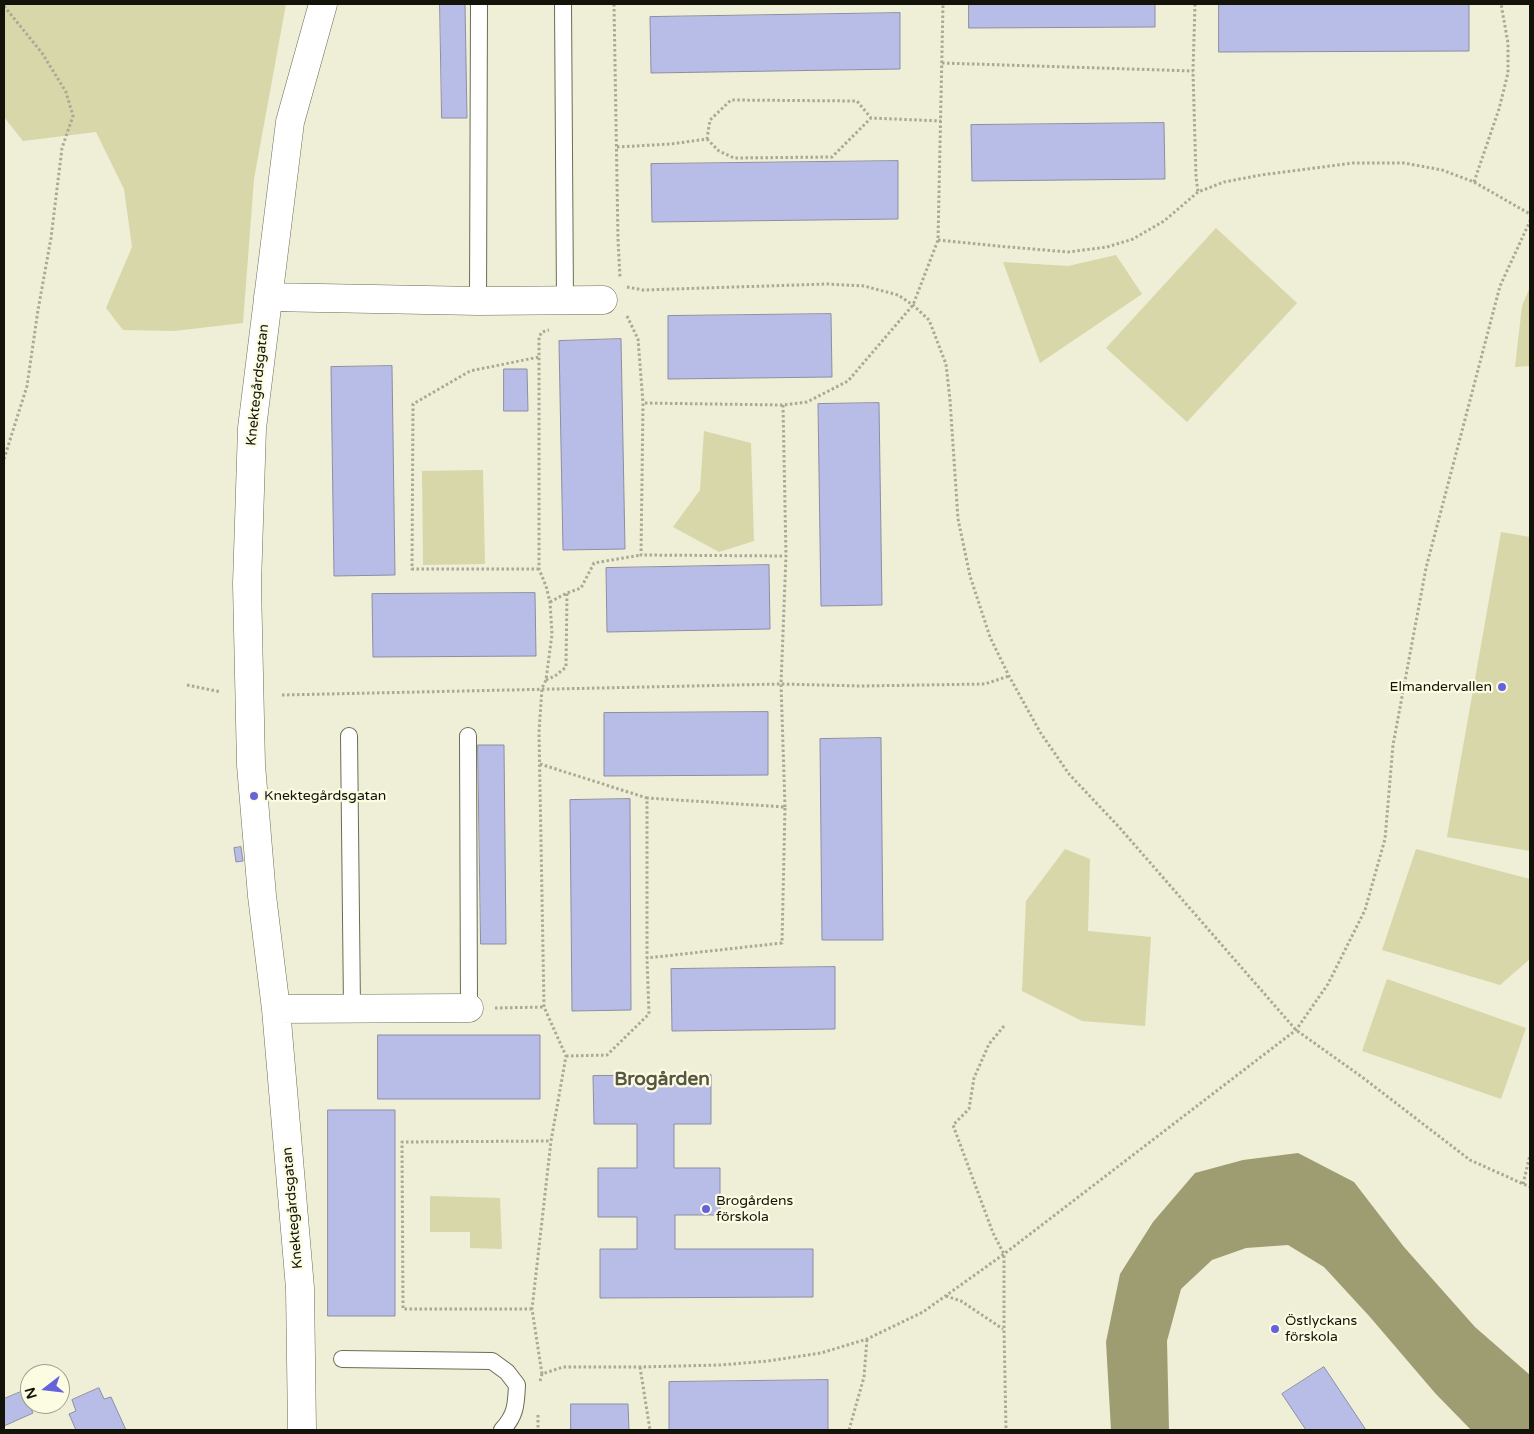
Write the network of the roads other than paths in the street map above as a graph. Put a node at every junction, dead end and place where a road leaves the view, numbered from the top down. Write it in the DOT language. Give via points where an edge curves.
graph roads {
  1 [pos="323,4"];
  2 [pos="479,4"];
  3 [pos="563,4"];
  4 [pos="268,296"];
  5 [pos="602,300"];
  6 [pos="478,301"];
  7 [pos="564,301"];
  8 [pos="349,736"];
  9 [pos="468,736"];
  10 [pos="276,1008"];
  11 [pos="352,1008"];
  12 [pos="469,1008"];
  13 [pos="342,1359"];
  14 [pos="302,1430"];
  15 [pos="502,1430"];
  1 -- 4 [label="street, Knektegårdsgatan" via="290,122"];
  2 -- 6 [label="lane"];
  3 -- 7 [label="lane"];
  4 -- 6 [label="street"];
  4 -- 10 [label="street, Knektegårdsgatan" via="252,428 247,584 251,765"];
  5 -- 7 [label="street"];
  6 -- 7 [label="street"];
  8 -- 11 [label="lane"];
  9 -- 12 [label="lane"];
  10 -- 11 [label="street"];
  10 -- 14 [label="street, Knektegårdsgatan" via="300,1288"];
  11 -- 12 [label="street"];
  13 -- 15 [label="lane" via="492,1361 517,1385 511,1421"];
}
